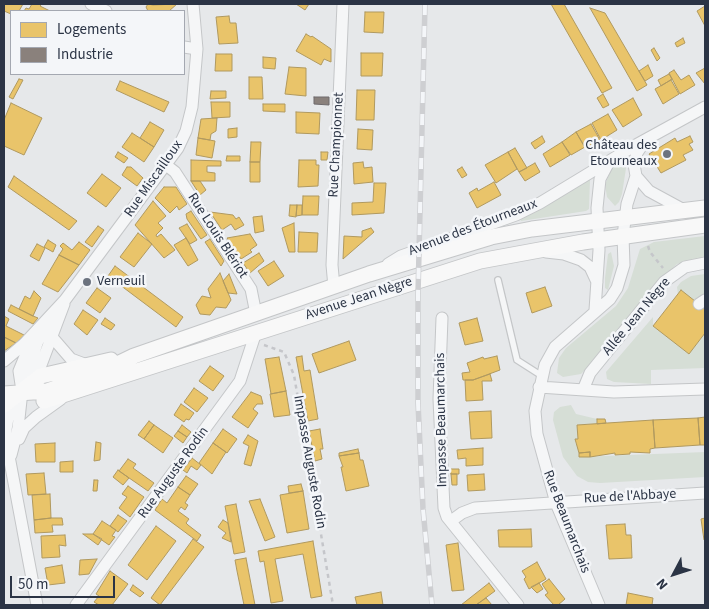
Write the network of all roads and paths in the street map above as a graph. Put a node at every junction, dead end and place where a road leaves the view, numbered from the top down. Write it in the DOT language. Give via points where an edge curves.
graph roads {
  1 [pos="91,4"];
  2 [pos="193,4"];
  3 [pos="343,4"];
  4 [pos="104,10"];
  5 [pos="185,47"];
  6 [pos="197,49"];
  7 [pos="705,107"];
  8 [pos="644,142"];
  9 [pos="610,160"];
  10 [pos="166,165"];
  11 [pos="636,176"];
  12 [pos="705,208"];
  13 [pos="684,210"];
  14 [pos="625,217"];
  15 [pos="597,222"];
  16 [pos="705,225"];
  17 [pos="623,236"];
  18 [pos="598,240"];
  19 [pos="648,245"];
  20 [pos="528,251"];
  21 [pos="705,263"];
  22 [pos="664,270"];
  23 [pos="370,274"];
  24 [pos="498,280"];
  25 [pos="598,286"];
  26 [pos="334,287"];
  27 [pos="65,300"];
  28 [pos="595,310"];
  29 [pos="53,312"];
  30 [pos="256,314"];
  31 [pos="442,318"];
  32 [pos="39,326"];
  33 [pos="52,337"];
  34 [pos="254,337"];
  35 [pos="134,356"];
  36 [pos="4,361"];
  37 [pos="87,365"];
  38 [pos="540,382"];
  39 [pos="4,386"];
  40 [pos="705,389"];
  41 [pos="583,390"];
  42 [pos="22,391"];
  43 [pos="4,394"];
  44 [pos="66,396"];
  45 [pos="4,405"];
  46 [pos="4,448"];
  47 [pos="10,459"];
  48 [pos="705,493"];
  49 [pos="556,503"];
  50 [pos="451,521"];
  51 [pos="37,605"];
  52 [pos="76,605"];
  53 [pos="333,605"];
  54 [pos="518,605"];
  55 [pos="599,605"];
  1 -- 4 [label="street"];
  2 -- 6 [label="street, Rue Miscailloux"];
  3 -- 26 [label="street, Rue Championnet" via="332,264"];
  5 -- 6 [label="street"];
  6 -- 10 [label="street, Rue Miscailloux" via="192,107 186,132"];
  7 -- 8 [label="street, Avenue des Étourneaux"];
  8 -- 9 [label="street, Avenue des Étourneaux"];
  8 -- 11 [label="street, Rue Beaumarchais" via="634,164"];
  9 -- 15 [label="street" via="600,179"];
  9 -- 23 [label="street, Avenue des Étourneaux" via="516,215 401,256"];
  10 -- 27 [label="street, Rue Miscailloux"];
  10 -- 30 [label="street, Rue Louis Blériot" via="175,172 251,289"];
  11 -- 13 [label="street" via="649,191"];
  11 -- 14 [label="street, Rue Beaumarchais"];
  12 -- 13 [label="main road, Avenue Jean Nègre"];
  13 -- 14 [label="main road, Avenue Jean Nègre"];
  14 -- 15 [label="main road, Avenue Jean Nègre"];
  14 -- 17 [label="street, Rue Beaumarchais"];
  15 -- 18 [label="street"];
  15 -- 23 [label="main road, Avenue Jean Nègre" via="532,229 492,238"];
  16 -- 17 [label="main road, Avenue Jean Nègre"];
  17 -- 18 [label="main road, Avenue Jean Nègre"];
  17 -- 28 [label="street, Rue Beaumarchais" via="624,265 617,288 610,299"];
  18 -- 20 [label="main road, Avenue Jean Nègre"];
  18 -- 25 [label="street"];
  19 -- 22 [label="path"];
  20 -- 25 [label="street" via="564,254 581,260 590,267"];
  20 -- 34 [label="main road, Avenue Jean Nègre" via="438,274"];
  21 -- 41 [label="street, Allée Jean Nègre" via="685,268 664,282 590,374"];
  23 -- 26 [label="main road, Avenue Jean Nègre"];
  24 -- 38 [label="lane" via="517,360"];
  25 -- 28 [label="street"];
  26 -- 30 [label="main road, Avenue Jean Nègre"];
  27 -- 29 [label="street, Rue Miscailloux"];
  27 -- 33 [label="street"];
  28 -- 38 [label="street, Rue Beaumarchais" via="555,347"];
  29 -- 32 [label="street, Rue Miscailloux"];
  29 -- 42 [label="street" via="37,342"];
  30 -- 35 [label="main road, Avenue Jean Nègre"];
  31 -- 50 [label="street, Impasse Beaumarchais" via="439,399 442,494 444,508"];
  32 -- 36 [label="street"];
  32 -- 42 [label="street" via="19,371"];
  33 -- 37 [label="street" via="71,359"];
  33 -- 42 [label="street" via="41,365"];
  34 -- 44 [label="main road, Avenue Jean Nègre"];
  34 -- 52 [label="street, Rue Auguste Rodin" via="240,382"];
  34 -- 53 [label="path, Impasse Auguste Rodin" via="284,352 294,375"];
  35 -- 37 [label="main road, Avenue Jean Nègre"];
  35 -- 42 [label="main road, Avenue Jean Nègre" via="47,391"];
  37 -- 42 [label="main road, Avenue Jean Nègre" via="41,376"];
  38 -- 41 [label="street"];
  38 -- 49 [label="street, Rue Beaumarchais" via="535,411 536,434"];
  39 -- 42 [label="main road"];
  40 -- 41 [label="street"];
  42 -- 43 [label="main road"];
  42 -- 44 [label="main road, Avenue Jean Nègre" via="42,402"];
  42 -- 45 [label="main road"];
  42 -- 47 [label="street" via="8,418 5,435"];
  44 -- 47 [label="street" via="24,428"];
  46 -- 47 [label="street"];
  47 -- 51 [label="street"];
  48 -- 49 [label="street, Rue de l'Abbaye"];
  49 -- 50 [label="street" via="475,508"];
  49 -- 55 [label="street, Rue Beaumarchais"];
  50 -- 54 [label="street, Impasse Beaumarchais"];
}
